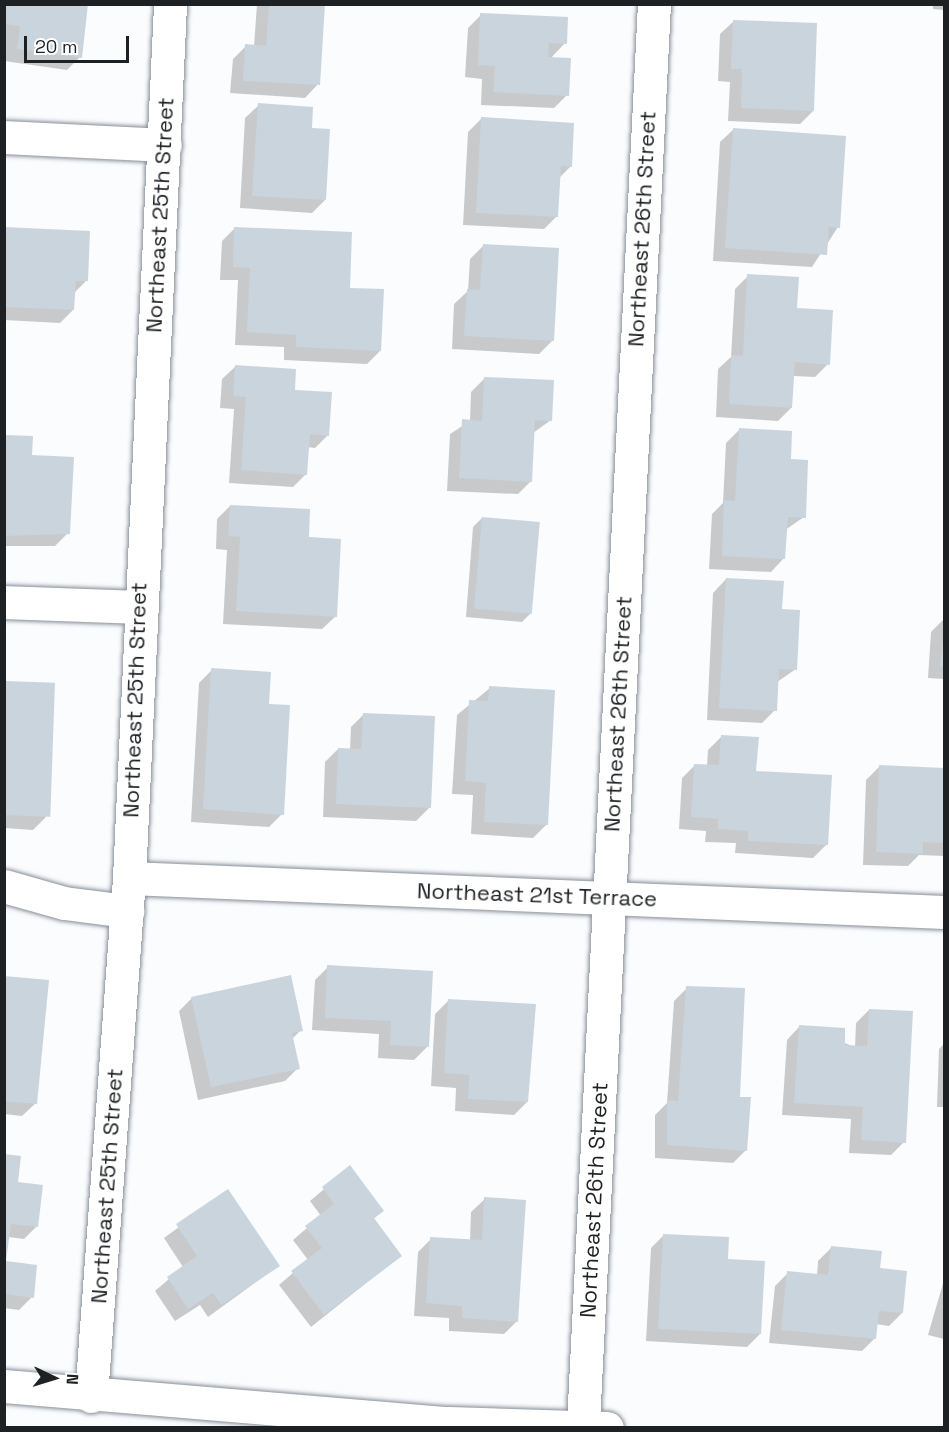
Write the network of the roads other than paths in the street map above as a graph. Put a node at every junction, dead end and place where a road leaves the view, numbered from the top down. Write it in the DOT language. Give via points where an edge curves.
graph roads {
  1 [pos="170,4"];
  2 [pos="654,4"];
  3 [pos="4,137"];
  4 [pos="165,144"];
  5 [pos="4,602"];
  6 [pos="138,607"];
  7 [pos="129,878"];
  8 [pos="4,886"];
  9 [pos="608,898"];
  10 [pos="127,911"];
  11 [pos="945,912"];
  12 [pos="4,1386"];
  13 [pos="92,1396"];
  14 [pos="449,1425"];
  15 [pos="595,1426"];
  1 -- 4 [label="street, Northeast 25th Street"];
  2 -- 9 [label="street, Northeast 26th Street"];
  3 -- 4 [label="street"];
  4 -- 6 [label="street, Northeast 25th Street"];
  5 -- 6 [label="street"];
  6 -- 7 [label="street, Northeast 25th Street"];
  7 -- 9 [label="street, Northeast 21st Terrace"];
  7 -- 10 [label="street, Northeast 25th Street"];
  8 -- 10 [label="street" via="64,903"];
  9 -- 11 [label="street, Northeast 21st Terrace"];
  9 -- 15 [label="street, Northeast 26th Street"];
  10 -- 13 [label="street, Northeast 25th Street"];
  12 -- 13 [label="street"];
  13 -- 14 [label="street"];
  14 -- 15 [label="street"];
}
